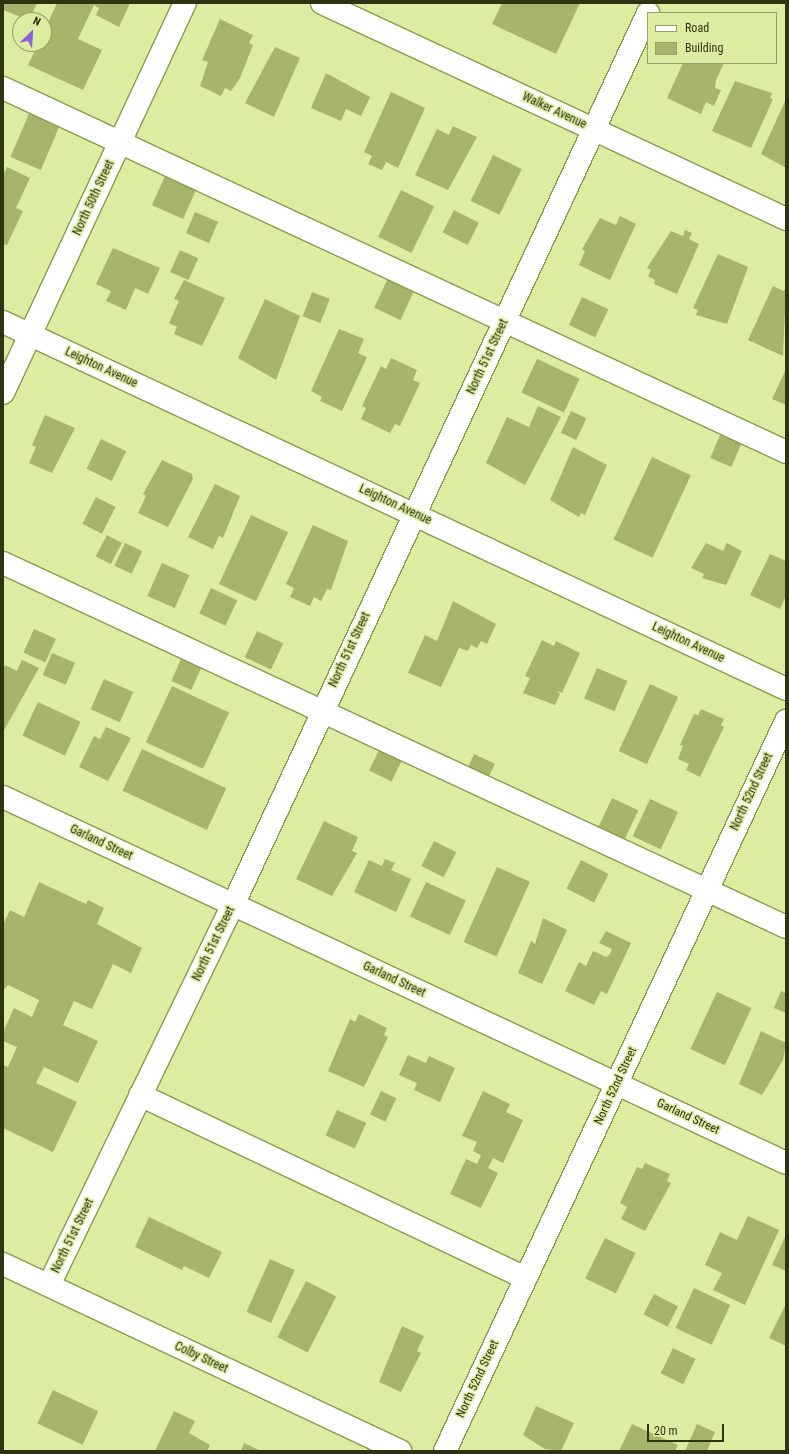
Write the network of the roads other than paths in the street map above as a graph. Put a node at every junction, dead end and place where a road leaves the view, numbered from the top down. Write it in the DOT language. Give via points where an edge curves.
graph roads {
  1 [pos="185,3"];
  2 [pos="322,3"];
  3 [pos="653,3"];
  4 [pos="648,12"];
  5 [pos="647,15"];
  6 [pos="3,88"];
  7 [pos="594,130"];
  8 [pos="120,142"];
  9 [pos="786,219"];
  10 [pos="506,320"];
  11 [pos="3,322"];
  12 [pos="30,334"];
  13 [pos="3,393"];
  14 [pos="786,452"];
  15 [pos="414,514"];
  16 [pos="3,563"];
  17 [pos="786,689"];
  18 [pos="322,712"];
  19 [pos="786,721"];
  20 [pos="3,797"];
  21 [pos="706,890"];
  22 [pos="233,906"];
  23 [pos="786,927"];
  24 [pos="617,1084"];
  25 [pos="140,1096"];
  26 [pos="786,1163"];
  27 [pos="3,1264"];
  28 [pos="526,1278"];
  29 [pos="49,1285"];
  30 [pos="400,1451"];
  31 [pos="445,1451"];
  1 -- 8 [label="street, North 50th Street"];
  2 -- 7 [label="street, Walker Avenue"];
  3 -- 4 [label="street, North 51st Street"];
  5 -- 7 [label="street, North 51st Street"];
  6 -- 8 [label="street"];
  7 -- 9 [label="street, Walker Avenue"];
  7 -- 10 [label="street, North 51st Street"];
  8 -- 10 [label="street"];
  8 -- 12 [label="street, North 50th Street"];
  10 -- 14 [label="street"];
  10 -- 15 [label="street, North 51st Street"];
  11 -- 12 [label="street, Leighton Avenue"];
  12 -- 13 [label="street, North 50th Street"];
  12 -- 15 [label="street, Leighton Avenue"];
  15 -- 17 [label="street, Leighton Avenue"];
  15 -- 18 [label="street, North 51st Street"];
  16 -- 18 [label="street"];
  18 -- 21 [label="street"];
  18 -- 22 [label="street, North 51st Street"];
  19 -- 21 [label="street, North 52nd Street"];
  20 -- 22 [label="street, Garland Street"];
  21 -- 23 [label="street"];
  21 -- 24 [label="street, North 52nd Street"];
  22 -- 24 [label="street, Garland Street"];
  22 -- 25 [label="street, North 51st Street"];
  24 -- 26 [label="street, Garland Street"];
  24 -- 28 [label="street, North 52nd Street"];
  25 -- 28 [label="street"];
  25 -- 29 [label="street, North 51st Street"];
  27 -- 29 [label="street, Colby Street"];
  28 -- 31 [label="street, North 52nd Street"];
  29 -- 30 [label="street, Colby Street"];
}
